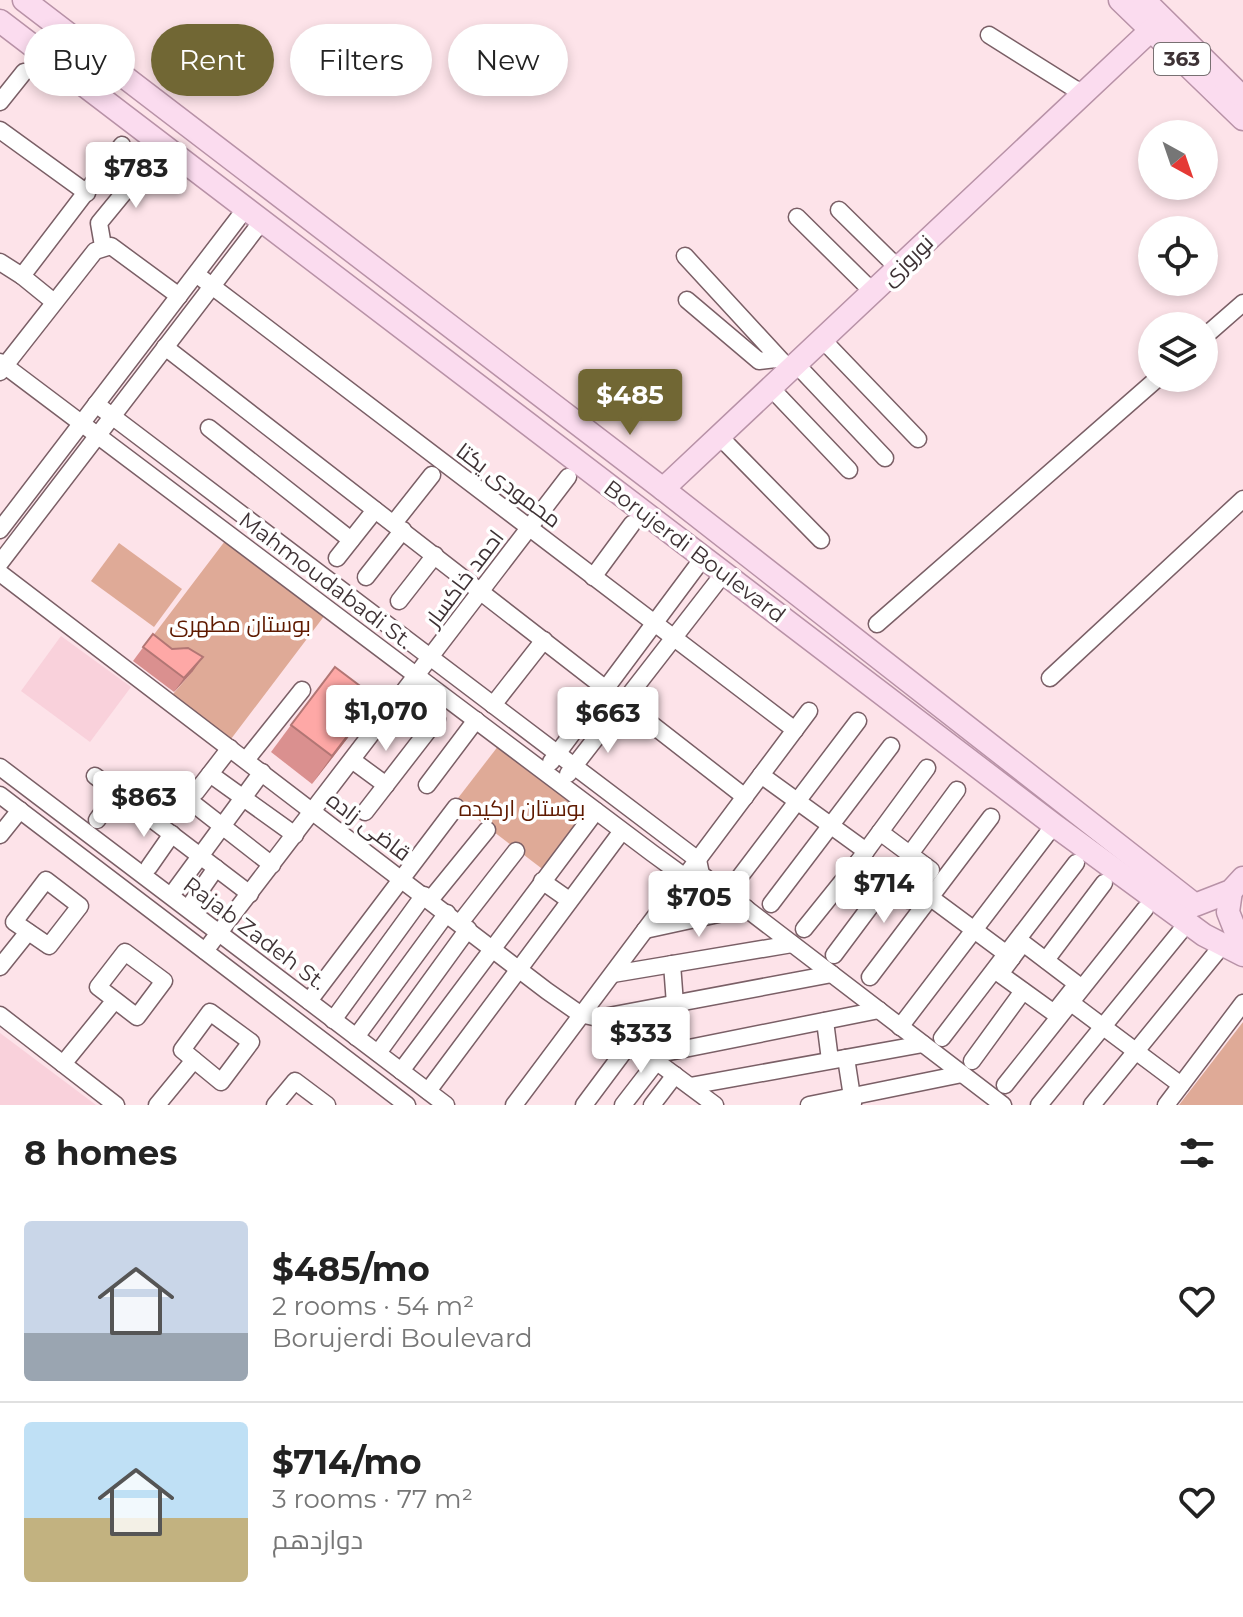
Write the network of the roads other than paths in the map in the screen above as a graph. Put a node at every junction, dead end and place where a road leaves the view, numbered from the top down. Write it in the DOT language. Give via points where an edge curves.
graph roads {
  1 [pos="24,0"];
  2 [pos="1120,0"];
  3 [pos="1144,0"];
  4 [pos="0,21"];
  5 [pos="1151,30"];
  6 [pos="989,35"];
  7 [pos="24,72"];
  8 [pos="1240,90"];
  9 [pos="1083,94"];
  10 [pos="0,102"];
  11 [pos="1243,119"];
  12 [pos="0,130"];
  13 [pos="122,145"];
  14 [pos="145,167"];
  15 [pos="87,193"];
  16 [pos="839,210"];
  17 [pos="254,215"];
  18 [pos="797,217"];
  19 [pos="103,246"];
  20 [pos="685,256"];
  21 [pos="0,262"];
  22 [pos="898,268"];
  23 [pos="196,274"];
  24 [pos="22,276"];
  25 [pos="212,286"];
  26 [pos="873,292"];
  27 [pos="179,296"];
  28 [pos="687,300"];
  29 [pos="54,302"];
  30 [pos="1243,303"];
  31 [pos="1218,325"];
  32 [pos="822,339"];
  33 [pos="165,347"];
  34 [pos="787,364"];
  35 [pos="2,367"];
  36 [pos="771,388"];
  37 [pos="1142,392"];
  38 [pos="96,404"];
  39 [pos="112,416"];
  40 [pos="81,424"];
  41 [pos="209,428"];
  42 [pos="97,436"];
  43 [pos="719,436"];
  44 [pos="918,439"];
  45 [pos="885,458"];
  46 [pos="849,470"];
  47 [pos="432,475"];
  48 [pos="568,477"];
  49 [pos="663,489"];
  50 [pos="1243,499"];
  51 [pos="375,510"];
  52 [pos="632,524"];
  53 [pos="398,527"];
  54 [pos="529,528"];
  55 [pos="0,530"];
  56 [pos="351,540"];
  57 [pos="821,540"];
  58 [pos="435,555"];
  59 [pos="337,558"];
  60 [pos="703,558"];
  61 [pos="0,563"];
  62 [pos="0,573"];
  63 [pos="724,573"];
  64 [pos="366,577"];
  65 [pos="593,577"];
  66 [pos="481,592"];
  67 [pos="399,601"];
  68 [pos="654,623"];
  69 [pos="877,624"];
  70 [pos="673,638"];
  71 [pos="544,640"];
  72 [pos="431,657"];
  73 [pos="417,675"];
  74 [pos="1050,678"];
  75 [pos="606,689"];
  76 [pos="302,690"];
  77 [pos="623,702"];
  78 [pos="493,705"];
  79 [pos="809,711"];
  80 [pos="437,719"];
  81 [pos="476,720"];
  82 [pos="858,721"];
  83 [pos="795,730"];
  84 [pos="891,746"];
  85 [pos="230,748"];
  86 [pos="557,753"];
  87 [pos="246,760"];
  88 [pos="352,760"];
  89 [pos="574,766"];
  90 [pos="0,767"];
  91 [pos="927,768"];
  92 [pos="544,771"];
  93 [pos="262,772"];
  94 [pos="210,774"];
  95 [pos="761,775"];
  96 [pos="95,776"];
  97 [pos="561,783"];
  98 [pos="386,785"];
  99 [pos="427,785"];
  100 [pos="957,790"];
  101 [pos="117,792"];
  102 [pos="0,795"];
  103 [pos="243,797"];
  104 [pos="745,797"];
  105 [pos="797,801"];
  106 [pos="456,807"];
  107 [pos="20,810"];
  108 [pos="313,811"];
  109 [pos="596,811"];
  110 [pos="365,812"];
  111 [pos="991,817"];
  112 [pos="97,820"];
  113 [pos="830,825"];
  114 [pos="1054,825"];
  115 [pos="222,826"];
  116 [pos="487,830"];
  117 [pos="622,831"];
  118 [pos="880,832"];
  119 [pos="172,834"];
  120 [pos="0,835"];
  121 [pos="295,835"];
  122 [pos="516,851"];
  123 [pos="910,854"];
  124 [pos="200,855"];
  125 [pos="862,856"];
  126 [pos="1076,863"];
  127 [pos="272,865"];
  128 [pos="149,867"];
  129 [pos="216,868"];
  130 [pos="695,870"];
  131 [pos="400,878"];
  132 [pos="739,878"];
  133 [pos="542,881"];
  134 [pos="1104,883"];
  135 [pos="887,884"];
  136 [pos="1237,885"];
  137 [pos="176,889"];
  138 [pos="924,893"];
  139 [pos="250,894"];
  140 [pos="427,898"];
  141 [pos="569,900"];
  142 [pos="193,901"];
  143 [pos="771,904"];
  144 [pos="746,908"];
  145 [pos="1145,909"];
  146 [pos="458,922"];
  147 [pos="804,929"];
  148 [pos="645,930"];
  149 [pos="974,930"];
  150 [pos="28,932"];
  151 [pos="1180,932"];
  152 [pos="220,934"];
  153 [pos="792,944"];
  154 [pos="491,947"];
  155 [pos="205,951"];
  156 [pos="1216,953"];
  157 [pos="1243,953"];
  158 [pos="834,955"];
  159 [pos="1009,956"];
  160 [pos="1046,960"];
  161 [pos="672,964"];
  162 [pos="0,967"];
  163 [pos="519,969"];
  164 [pos="613,974"];
  165 [pos="832,974"];
  166 [pos="870,977"];
  167 [pos="1023,991"];
  168 [pos="115,1000"];
  169 [pos="1068,1000"];
  170 [pos="309,1001"];
  171 [pos="1243,1003"];
  172 [pos="675,1004"];
  173 [pos="879,1010"];
  174 [pos="580,1014"];
  175 [pos="0,1015"];
  176 [pos="598,1018"];
  177 [pos="333,1020"];
  178 [pos="825,1021"];
  179 [pos="900,1027"];
  180 [pos="1103,1027"];
  181 [pos="356,1037"];
  182 [pos="942,1038"];
  183 [pos="631,1042"];
  184 [pos="923,1044"];
  185 [pos="1136,1051"];
  186 [pos="378,1053"];
  187 [pos="653,1059"];
  188 [pos="838,1059"];
  189 [pos="194,1060"];
  190 [pos="63,1064"];
  191 [pos="967,1068"];
  192 [pos="401,1071"];
  193 [pos="675,1075"];
  194 [pos="1005,1085"];
  195 [pos="1181,1085"];
  196 [pos="428,1091"];
  197 [pos="693,1095"];
  198 [pos="853,1101"];
  199 [pos="116,1105"];
  200 [pos="157,1105"];
  201 [pos="275,1105"];
  202 [pos="327,1105"];
  203 [pos="407,1105"];
  204 [pos="446,1105"];
  205 [pos="514,1105"];
  206 [pos="584,1105"];
  207 [pos="623,1105"];
  208 [pos="652,1105"];
  209 [pos="715,1105"];
  210 [pos="809,1105"];
  211 [pos="1003,1105"];
  212 [pos="1039,1105"];
  213 [pos="1092,1105"];
  214 [pos="1166,1105"];
  1 -- 49 [label="main road, Borujerdi Boulevard"];
  2 -- 5 [label="main road, 363"];
  3 -- 8 [label="main road, 363"];
  4 -- 17 [label="main road, Borujerdi Boulevard"];
  5 -- 9 [label="main road, نوروزی"];
  5 -- 11 [label="main road, 363"];
  6 -- 9 [label="street"];
  7 -- 10 [label="street"];
  9 -- 22 [label="main road, نوروزی"];
  12 -- 15 [label="street"];
  13 -- 15 [label="street"];
  14 -- 19 [label="street" via="99,223"];
  15 -- 24 [label="street"];
  16 -- 22 [label="street"];
  17 -- 23 [label="street"];
  17 -- 25 [label="street"];
  17 -- 60 [label="main road, Borujerdi Boulevard"];
  18 -- 26 [label="street"];
  19 -- 27 [label="street" via="111,246"];
  19 -- 29 [label="street"];
  20 -- 34 [label="street"];
  21 -- 24 [label="street"];
  22 -- 26 [label="main road, نوروزی"];
  23 -- 25 [label="street, محمودی یکتا"];
  23 -- 27 [label="street"];
  24 -- 29 [label="street"];
  25 -- 33 [label="street"];
  25 -- 54 [label="street, محمودی یکتا"];
  26 -- 32 [label="main road, نوروزی"];
  27 -- 38 [label="street"];
  28 -- 34 [label="street" via="759,361"];
  29 -- 35 [label="street"];
  30 -- 31 [label="street"];
  32 -- 34 [label="main road, نوروزی"];
  32 -- 44 [label="street"];
  33 -- 39 [label="street"];
  33 -- 51 [label="street"];
  34 -- 36 [label="main road, نوروزی"];
  34 -- 45 [label="street"];
  35 -- 40 [label="street, Mahmoudabadi St."];
  36 -- 43 [label="main road, نوروزی"];
  36 -- 46 [label="street"];
  37 -- 69 [label="street"];
  38 -- 39 [label="street, Mahmoudabadi St."];
  38 -- 40 [label="street"];
  39 -- 42 [label="street"];
  39 -- 72 [label="street, Mahmoudabadi St."];
  40 -- 42 [label="street, Mahmoudabadi St."];
  40 -- 55 [label="street"];
  41 -- 56 [label="street"];
  42 -- 61 [label="street"];
  42 -- 73 [label="street, Mahmoudabadi St."];
  43 -- 49 [label="main road, نوروزی"];
  43 -- 57 [label="street"];
  47 -- 53 [label="street"];
  48 -- 54 [label="street, احمد خاکسار"];
  49 -- 136 [label="main road, Borujerdi Boulevard" via="1195,905"];
  50 -- 74 [label="street"];
  51 -- 53 [label="street"];
  51 -- 56 [label="street"];
  52 -- 65 [label="street"];
  53 -- 58 [label="street"];
  53 -- 64 [label="street"];
  54 -- 65 [label="street, محمودی یکتا"];
  54 -- 66 [label="street, احمد خاکسار"];
  56 -- 59 [label="street"];
  58 -- 66 [label="street"];
  58 -- 67 [label="street"];
  60 -- 63 [label="main road, Borujerdi Boulevard"];
  60 -- 68 [label="street"];
  62 -- 85 [label="street, قاضی زاده"];
  63 -- 70 [label="street"];
  63 -- 114 [label="main road, Borujerdi Boulevard"];
  65 -- 68 [label="street, محمودی یکتا"];
  66 -- 71 [label="street"];
  66 -- 72 [label="street, احمد خاکسار"];
  68 -- 70 [label="street, محمودی یکتا"];
  68 -- 75 [label="street"];
  70 -- 77 [label="street"];
  70 -- 83 [label="street, محمودی یکتا"];
  71 -- 75 [label="street"];
  71 -- 78 [label="street"];
  72 -- 73 [label="street, احمد خاکسار"];
  72 -- 78 [label="street, Mahmoudabadi St."];
  73 -- 81 [label="street, Mahmoudabadi St."];
  73 -- 88 [label="street, احمد خاکسار"];
  75 -- 86 [label="street"];
  76 -- 87 [label="street"];
  77 -- 89 [label="street"];
  77 -- 104 [label="street"];
  78 -- 86 [label="street, Mahmoudabadi St."];
  79 -- 83 [label="street"];
  80 -- 98 [label="street"];
  81 -- 92 [label="street, Mahmoudabadi St."];
  81 -- 99 [label="street"];
  82 -- 105 [label="street"];
  83 -- 95 [label="street"];
  84 -- 113 [label="street"];
  85 -- 87 [label="street, قاضی زاده"];
  85 -- 94 [label="street"];
  86 -- 89 [label="street, Mahmoudabadi St."];
  86 -- 92 [label="street"];
  87 -- 93 [label="street, قاضی زاده"];
  88 -- 98 [label="street"];
  88 -- 108 [label="street, احمد خاکسار"];
  89 -- 97 [label="street"];
  89 -- 130 [label="street, Mahmoudabadi St."];
  90 -- 152 [label="street, Rajab Zadeh St."];
  91 -- 118 [label="street"];
  92 -- 97 [label="street, Mahmoudabadi St."];
  93 -- 103 [label="street"];
  93 -- 108 [label="street, قاضی زاده"];
  94 -- 103 [label="street"];
  94 -- 115 [label="street" via="193,797"];
  95 -- 104 [label="street"];
  95 -- 105 [label="street"];
  96 -- 101 [label="street"];
  97 -- 109 [label="street, Mahmoudabadi St."];
  98 -- 110 [label="street"];
  100 -- 123 [label="street"];
  101 -- 112 [label="street"];
  101 -- 119 [label="street"];
  102 -- 107 [label="street, Rajab Zadeh St."];
  103 -- 115 [label="street"];
  103 -- 121 [label="street"];
  104 -- 130 [label="street"];
  105 -- 113 [label="street"];
  105 -- 132 [label="street"];
  106 -- 131 [label="street"];
  107 -- 120 [label="street"];
  107 -- 155 [label="street, Rajab Zadeh St."];
  108 -- 121 [label="street, احمد خاکسار"];
  108 -- 131 [label="street, قاضی زاده"];
  109 -- 117 [label="street, Mahmoudabadi St."];
  109 -- 133 [label="street"];
  111 -- 138 [label="street"];
  113 -- 125 [label="street"];
  113 -- 143 [label="street"];
  114 -- 149 [label="street"];
  114 -- 157 [label="main road, Borujerdi Boulevard" via="1204,935"];
  115 -- 124 [label="street"];
  115 -- 127 [label="street"];
  116 -- 140 [label="street"];
  117 -- 130 [label="street, Mahmoudabadi St."];
  117 -- 141 [label="street"];
  118 -- 123 [label="street"];
  118 -- 125 [label="street"];
  119 -- 124 [label="street"];
  119 -- 128 [label="street"];
  121 -- 127 [label="street, احمد خاکسار"];
  122 -- 146 [label="street"];
  123 -- 138 [label="street" via="931,870"];
  124 -- 129 [label="street"];
  124 -- 137 [label="street"];
  125 -- 135 [label="street"];
  125 -- 147 [label="street"];
  126 -- 159 [label="street"];
  127 -- 139 [label="street, احمد خاکسار"];
  129 -- 139 [label="street"];
  129 -- 142 [label="street"];
  130 -- 144 [label="street, Mahmoudabadi St."];
  130 -- 148 [label="street"];
  131 -- 140 [label="street, قاضی زاده"];
  131 -- 170 [label="street"];
  133 -- 141 [label="street"];
  133 -- 154 [label="street"];
  134 -- 160 [label="street"];
  135 -- 138 [label="street" via="909,900"];
  135 -- 158 [label="street"];
  136 -- 157 [label="main road" via="1228,912"];
  138 -- 149 [label="street"];
  138 -- 166 [label="street"];
  139 -- 152 [label="street, احمد خاکسار"];
  140 -- 146 [label="street, قاضی زاده"];
  140 -- 177 [label="street"];
  141 -- 163 [label="street"];
  144 -- 148 [label="street"];
  144 -- 153 [label="street, Mahmoudabadi St."];
  145 -- 169 [label="street"];
  146 -- 154 [label="street, قاضی زاده"];
  146 -- 181 [label="street"];
  146 -- 186 [label="street"];
  148 -- 164 [label="street"];
  149 -- 159 [label="street"];
  149 -- 179 [label="street"];
  150 -- 162 [label="street"];
  151 -- 180 [label="street"];
  152 -- 155 [label="street, احمد خاکسار"];
  152 -- 170 [label="street, Rajab Zadeh St."];
  153 -- 161 [label="street"];
  153 -- 165 [label="street, Mahmoudabadi St."];
  154 -- 163 [label="street, قاضی زاده"];
  154 -- 192 [label="street"];
  155 -- 203 [label="street, Rajab Zadeh St."];
  156 -- 185 [label="street"];
  159 -- 160 [label="street" via="1023,943"];
  159 -- 167 [label="street" via="1000,974"];
  159 -- 182 [label="street"];
  160 -- 169 [label="street" via="1077,984"];
  161 -- 164 [label="street"];
  161 -- 172 [label="street"];
  163 -- 174 [label="street, قاضی زاده"];
  163 -- 196 [label="street"];
  164 -- 174 [label="street"];
  165 -- 172 [label="street"];
  165 -- 173 [label="street, Mahmoudabadi St."];
  167 -- 169 [label="street" via="1054,1013"];
  167 -- 191 [label="street"];
  168 -- 190 [label="street"];
  169 -- 180 [label="street"];
  169 -- 194 [label="street"];
  170 -- 177 [label="street, Rajab Zadeh St."];
  171 -- 195 [label="street"];
  172 -- 176 [label="street"];
  173 -- 178 [label="street"];
  173 -- 179 [label="street, Mahmoudabadi St."];
  174 -- 176 [label="street, قاضی زاده"];
  174 -- 205 [label="street"];
  175 -- 190 [label="street"];
  176 -- 183 [label="street, قاضی زاده"];
  177 -- 181 [label="street, Rajab Zadeh St."];
  178 -- 187 [label="street"];
  178 -- 188 [label="street"];
  179 -- 184 [label="street, Mahmoudabadi St."];
  180 -- 185 [label="street"];
  180 -- 212 [label="street"];
  181 -- 186 [label="street, Rajab Zadeh St."];
  183 -- 187 [label="street, قاضی زاده"];
  183 -- 206 [label="street"];
  184 -- 188 [label="street"];
  184 -- 191 [label="street, Mahmoudabadi St."];
  185 -- 195 [label="street"];
  185 -- 213 [label="street"];
  186 -- 192 [label="street, Rajab Zadeh St."];
  187 -- 193 [label="street, قاضی زاده"];
  187 -- 207 [label="street"];
  188 -- 197 [label="street"];
  188 -- 198 [label="street"];
  189 -- 200 [label="street"];
  190 -- 199 [label="street"];
  191 -- 198 [label="street"];
  191 -- 211 [label="street, Mahmoudabadi St."];
  192 -- 196 [label="street, Rajab Zadeh St."];
  193 -- 197 [label="street, قاضی زاده"];
  193 -- 208 [label="street"];
  195 -- 214 [label="street"];
  196 -- 204 [label="street, Rajab Zadeh St."];
  197 -- 209 [label="street, قاضی زاده"];
  198 -- 210 [label="street"];
  201 -- 202 [label="street" via="295,1081"];
}
